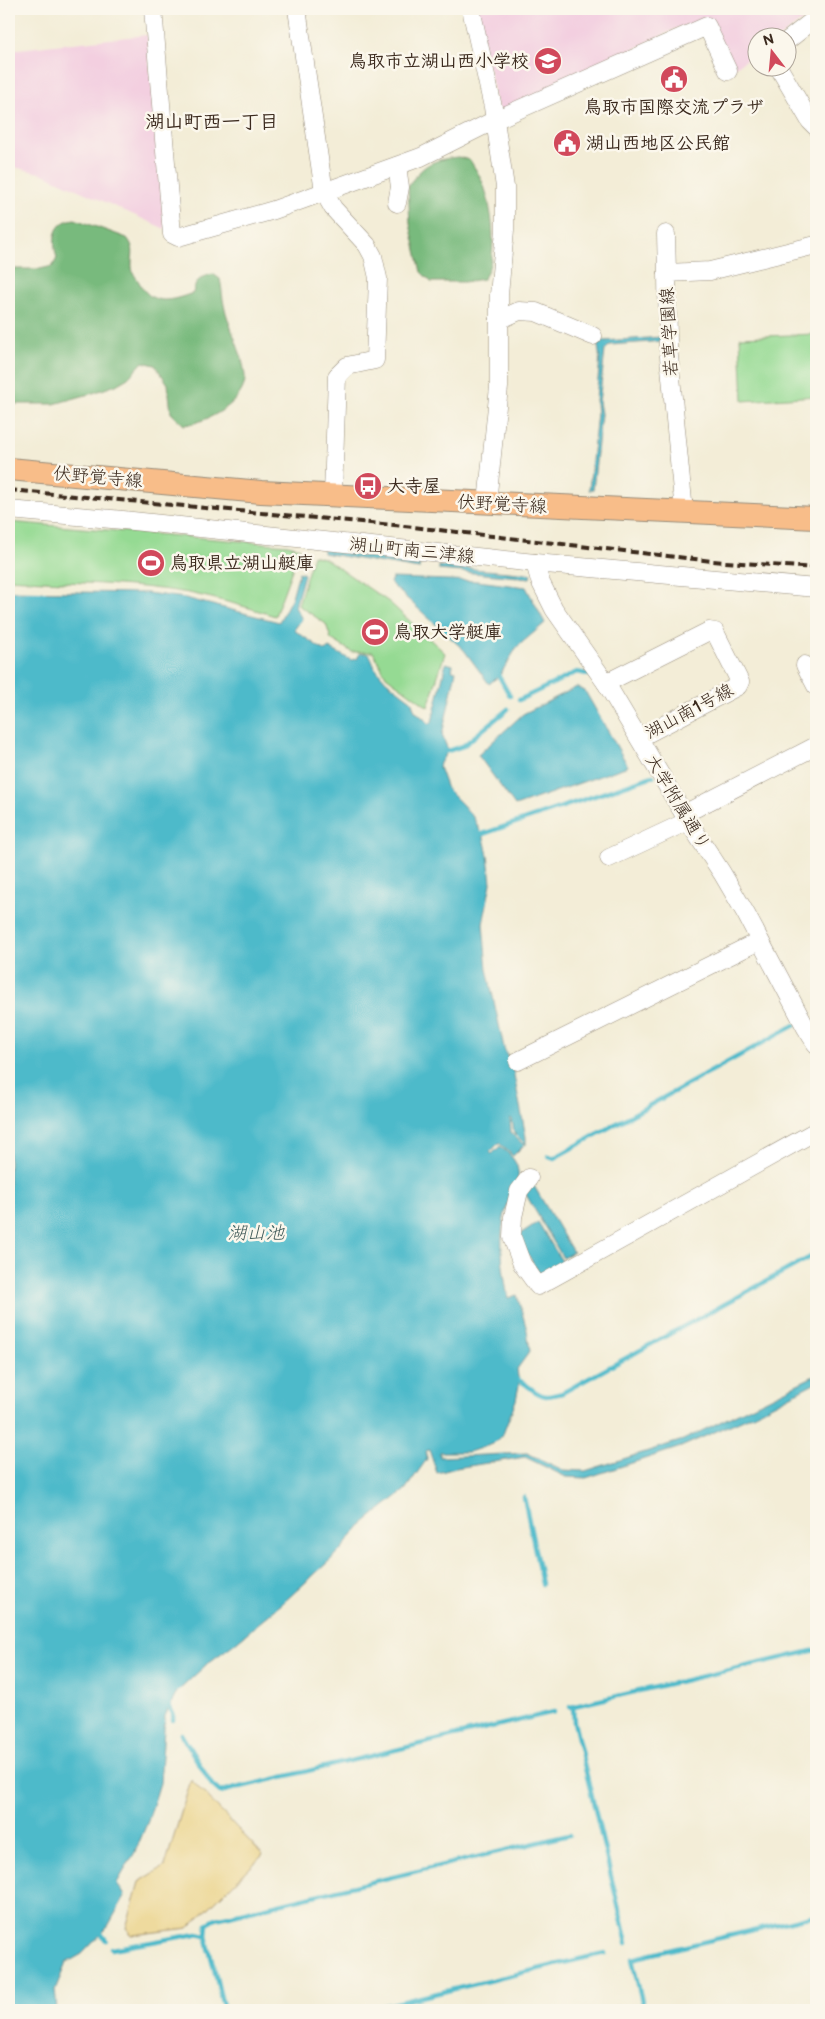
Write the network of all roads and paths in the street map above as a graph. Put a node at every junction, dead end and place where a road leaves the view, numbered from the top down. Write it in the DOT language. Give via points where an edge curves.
graph roads {
  1 [pos="153,9"];
  2 [pos="297,9"];
  3 [pos="471,9"];
  4 [pos="816,18"];
  5 [pos="798,32"];
  6 [pos="728,71"];
  7 [pos="785,78"];
  8 [pos="495,120"];
  9 [pos="816,127"];
  10 [pos="397,166"];
  11 [pos="324,192"];
  12 [pos="397,203"];
  13 [pos="666,234"];
  14 [pos="816,244"];
  15 [pos="667,273"];
  16 [pos="499,320"];
  17 [pos="593,336"];
  18 [pos="9,469"];
  19 [pos="333,495"];
  20 [pos="487,503"];
  21 [pos="9,510"];
  22 [pos="684,512"];
  23 [pos="816,518"];
  24 [pos="535,563"];
  25 [pos="816,588"];
  26 [pos="805,665"];
  27 [pos="606,683"];
  28 [pos="816,686"];
  29 [pos="639,738"];
  30 [pos="816,746"];
  31 [pos="686,817"];
  32 [pos="609,858"];
  33 [pos="760,941"];
  34 [pos="816,1044"];
  35 [pos="518,1061"];
  36 [pos="816,1131"];
  37 [pos="530,1178"];
  1 -- 11 [label="street" via="172,234 178,238"];
  2 -- 11 [label="street"];
  3 -- 8 [label="street"];
  4 -- 5 [label="street"];
  6 -- 8 [label="street" via="708,26"];
  7 -- 9 [label="street"];
  8 -- 10 [label="street"];
  8 -- 16 [label="street" via="505,188"];
  10 -- 11 [label="street"];
  10 -- 12 [label="street" via="400,187"];
  11 -- 19 [label="street" via="333,208 367,245 378,278 375,360 347,366 337,376"];
  13 -- 15 [label="street"];
  14 -- 15 [label="street, 若草学園線" via="710,271"];
  15 -- 22 [label="street, 若草学園線" via="668,346"];
  16 -- 17 [label="street" via="518,311 536,312"];
  16 -- 20 [label="street" via="499,387"];
  18 -- 19 [label="main road, 伏野覚寺線" via="261,492"];
  19 -- 20 [label="main road, 伏野覚寺線"];
  20 -- 22 [label="main road, 伏野覚寺線"];
  21 -- 24 [label="street, 湖山町南三津線"];
  22 -- 23 [label="main road, 伏野覚寺線"];
  24 -- 25 [label="street, 湖山町南三津線"];
  24 -- 27 [label="street, 大学附属通り" via="554,609"];
  26 -- 28 [label="street"];
  27 -- 29 [label="street, 大学附属通り"];
  27 -- 29 [label="street, 湖山南1号線" via="709,631 715,632 740,682 738,686"];
  29 -- 31 [label="street, 大学附属通り"];
  30 -- 31 [label="street"];
  31 -- 32 [label="street"];
  31 -- 33 [label="street, 大学附属通り"];
  33 -- 34 [label="street, 大学附属通り"];
  33 -- 35 [label="street"];
  36 -- 37 [label="street" via="538,1286 522,1264 512,1237 512,1217 519,1191"];
}
